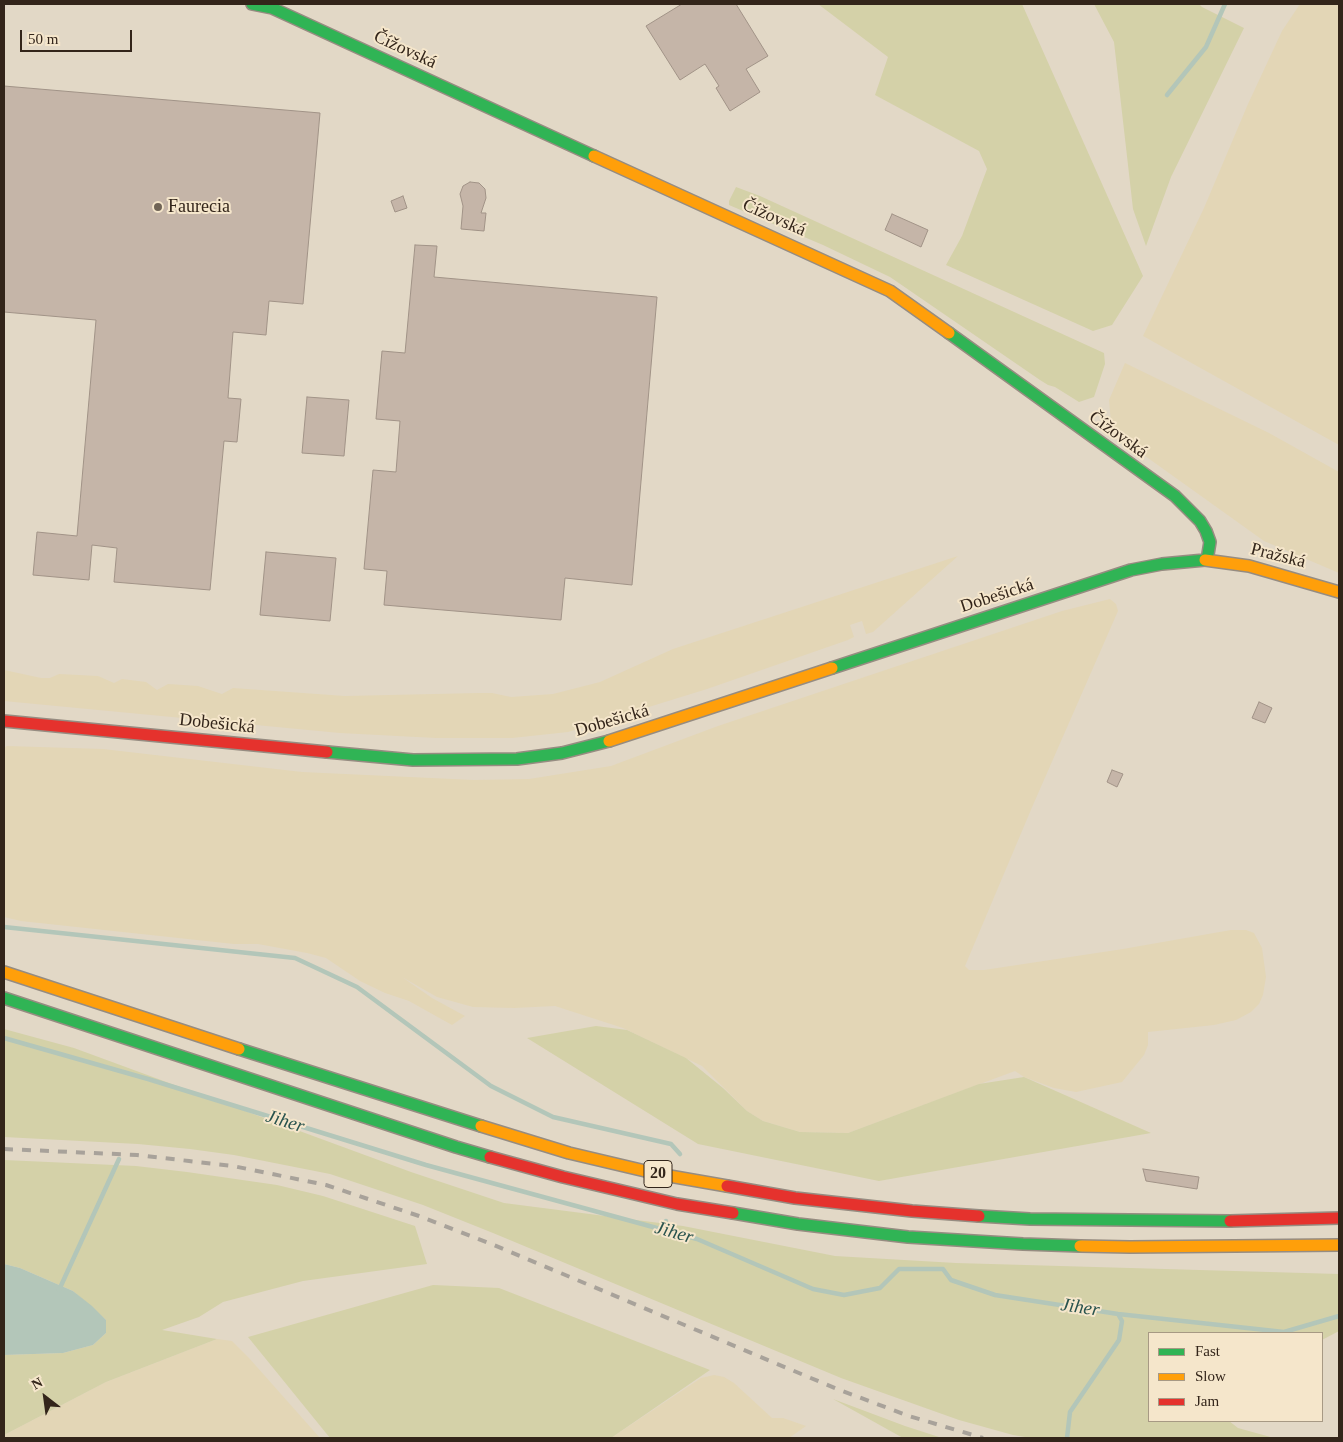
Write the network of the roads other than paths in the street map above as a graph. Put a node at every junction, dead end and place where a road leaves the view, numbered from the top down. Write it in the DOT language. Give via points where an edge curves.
graph roads {
  1 [pos="252,4"];
  2 [pos="1207,560"];
  3 [pos="1339,592"];
  4 [pos="4,721"];
  5 [pos="4,972"];
  6 [pos="4,998"];
  7 [pos="1339,1218"];
  8 [pos="1339,1245"];
  1 -- 2 [label="main road, Čížovská" via="272,8 890,291 1175,496 1206,531 1210,542"];
  2 -- 3 [label="main road, Pražská" via="1249,566"];
  2 -- 4 [label="main road, Dobešická" via="1131,570 610,741 562,753 517,759 413,760"];
  5 -- 7 [label="main road, 20" via="365,1090 569,1153 658,1174 795,1198 912,1211 1020,1218 1230,1221"];
  6 -- 8 [label="main road, 20" via="456,1147 563,1178 677,1204 798,1224 1023,1244 1130,1247"];
}
